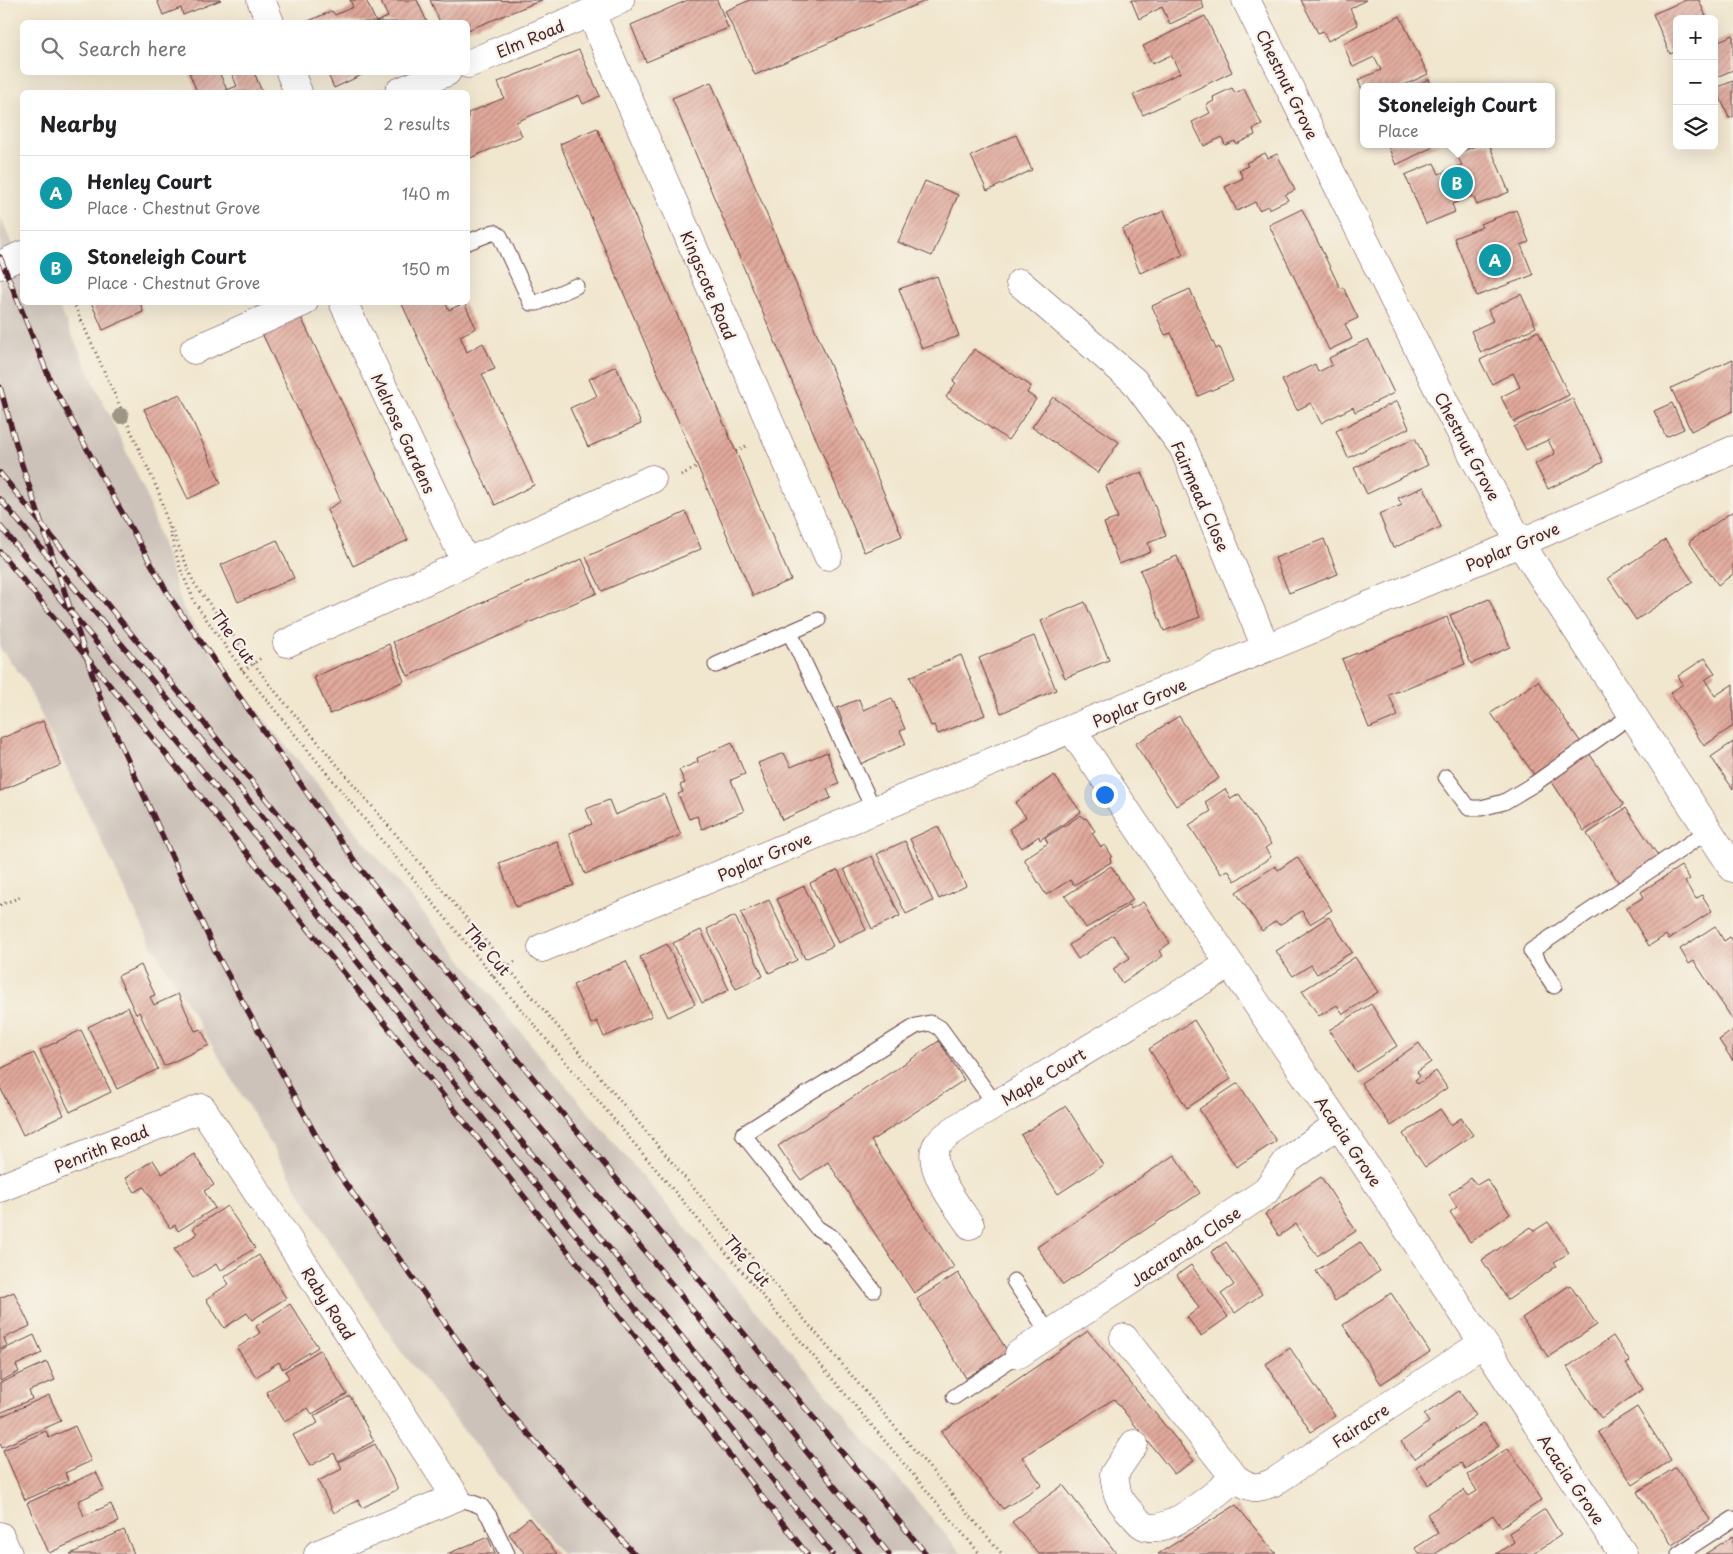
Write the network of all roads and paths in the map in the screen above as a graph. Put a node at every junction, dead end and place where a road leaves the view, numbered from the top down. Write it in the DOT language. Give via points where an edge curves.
graph roads {
  1 [pos="261,0"];
  2 [pos="1246,0"];
  3 [pos="604,5"];
  4 [pos="269,20"];
  5 [pos="470,63"];
  6 [pos="291,75"];
  7 [pos="440,75"];
  8 [pos="297,90"];
  9 [pos="404,90"];
  10 [pos="470,241"];
  11 [pos="20,256"];
  12 [pos="0,265"];
  13 [pos="1020,283"];
  14 [pos="576,286"];
  15 [pos="74,305"];
  16 [pos="297,305"];
  17 [pos="344,305"];
  18 [pos="194,350"];
  19 [pos="1733,450"];
  20 [pos="652,479"];
  21 [pos="166,514"];
  22 [pos="1520,543"];
  23 [pos="828,556"];
  24 [pos="466,563"];
  25 [pos="818,620"];
  26 [pos="790,633"];
  27 [pos="287,643"];
  28 [pos="1266,648"];
  29 [pos="716,665"];
  30 [pos="1633,714"];
  31 [pos="1072,730"];
  32 [pos="1446,777"];
  33 [pos="874,810"];
  34 [pos="1708,831"];
  35 [pos="1733,868"];
  36 [pos="23,896"];
  37 [pos="0,905"];
  38 [pos="542,948"];
  39 [pos="1230,964"];
  40 [pos="1554,986"];
  41 [pos="996,1105"];
  42 [pos="202,1108"];
  43 [pos="1338,1124"];
  44 [pos="0,1188"];
  45 [pos="970,1225"];
  46 [pos="1014,1281"];
  47 [pos="874,1290"];
  48 [pos="1050,1335"];
  49 [pos="1124,1338"];
  50 [pos="1483,1343"];
  51 [pos="1019,1354"];
  52 [pos="954,1397"];
  53 [pos="1134,1444"];
  54 [pos="1235,1478"];
  55 [pos="456,1497"];
  56 [pos="1733,1519"];
  57 [pos="0,1536"];
  58 [pos="8,1554"];
  59 [pos="318,1554"];
  60 [pos="507,1554"];
  61 [pos="980,1554"];
  62 [pos="1002,1554"];
  63 [pos="1622,1554"];
  64 [pos="1679,1554"];
  1 -- 4 [label="street"];
  2 -- 22 [label="street, Chestnut Grove" via="1446,405"];
  3 -- 5 [label="street, Elm Road"];
  3 -- 23 [label="street, Kingscote Road"];
  6 -- 8 [label="street"];
  7 -- 9 [label="street"];
  10 -- 14 [label="lane" via="494,232 500,236 531,303"];
  11 -- 12 [label="street"];
  13 -- 28 [label="street, Fairmead Close" via="1134,381 1183,447"];
  15 -- 21 [label="path, The Cut"];
  16 -- 18 [label="street"];
  17 -- 24 [label="street, Melrose Gardens"];
  19 -- 22 [label="street, Poplar Grove"];
  20 -- 24 [label="street"];
  21 -- 61 [label="path, The Cut" via="180,568 194,602 243,671 493,976"];
  21 -- 62 [label="path" via="194,583 269,684"];
  22 -- 28 [label="street, Poplar Grove"];
  22 -- 30 [label="street, Chestnut Grove"];
  24 -- 27 [label="street"];
  25 -- 26 [label="lane"];
  26 -- 29 [label="lane"];
  26 -- 33 [label="lane"];
  28 -- 31 [label="street, Poplar Grove"];
  30 -- 32 [label="lane" via="1504,802 1469,808"];
  30 -- 34 [label="street, Chestnut Grove"];
  31 -- 33 [label="street, Poplar Grove"];
  31 -- 39 [label="street, Acacia Grove"];
  33 -- 38 [label="street, Poplar Grove"];
  34 -- 35 [label="street, Chestnut Grove"];
  34 -- 40 [label="lane" via="1531,951"];
  36 -- 37 [label="path"];
  39 -- 41 [label="street, Maple Court"];
  39 -- 43 [label="street, Acacia Grove"];
  41 -- 45 [label="street, Maple Court" via="956,1130 937,1145 935,1152 940,1180"];
  41 -- 47 [label="lane" via="940,1028 930,1023 916,1026 743,1134 817,1228 833,1238"];
  42 -- 44 [label="street, Penrith Road"];
  42 -- 55 [label="street, Raby Road"];
  43 -- 48 [label="street, Jacaranda Close" via="1288,1160 1265,1192"];
  43 -- 50 [label="street, Acacia Grove"];
  46 -- 48 [label="lane"];
  48 -- 51 [label="street, Jacaranda Close"];
  49 -- 54 [label="street, Fairacre"];
  50 -- 54 [label="street, Fairacre" via="1274,1482 1263,1487 1249,1487"];
  50 -- 63 [label="street, Acacia Grove"];
  51 -- 52 [label="lane"];
  53 -- 54 [label="street" via="1114,1474 1117,1497 1142,1525 1165,1528"];
  55 -- 59 [label="street"];
  55 -- 60 [label="lane" via="481,1506"];
  56 -- 64 [label="lane"];
  57 -- 58 [label="street"];
}
